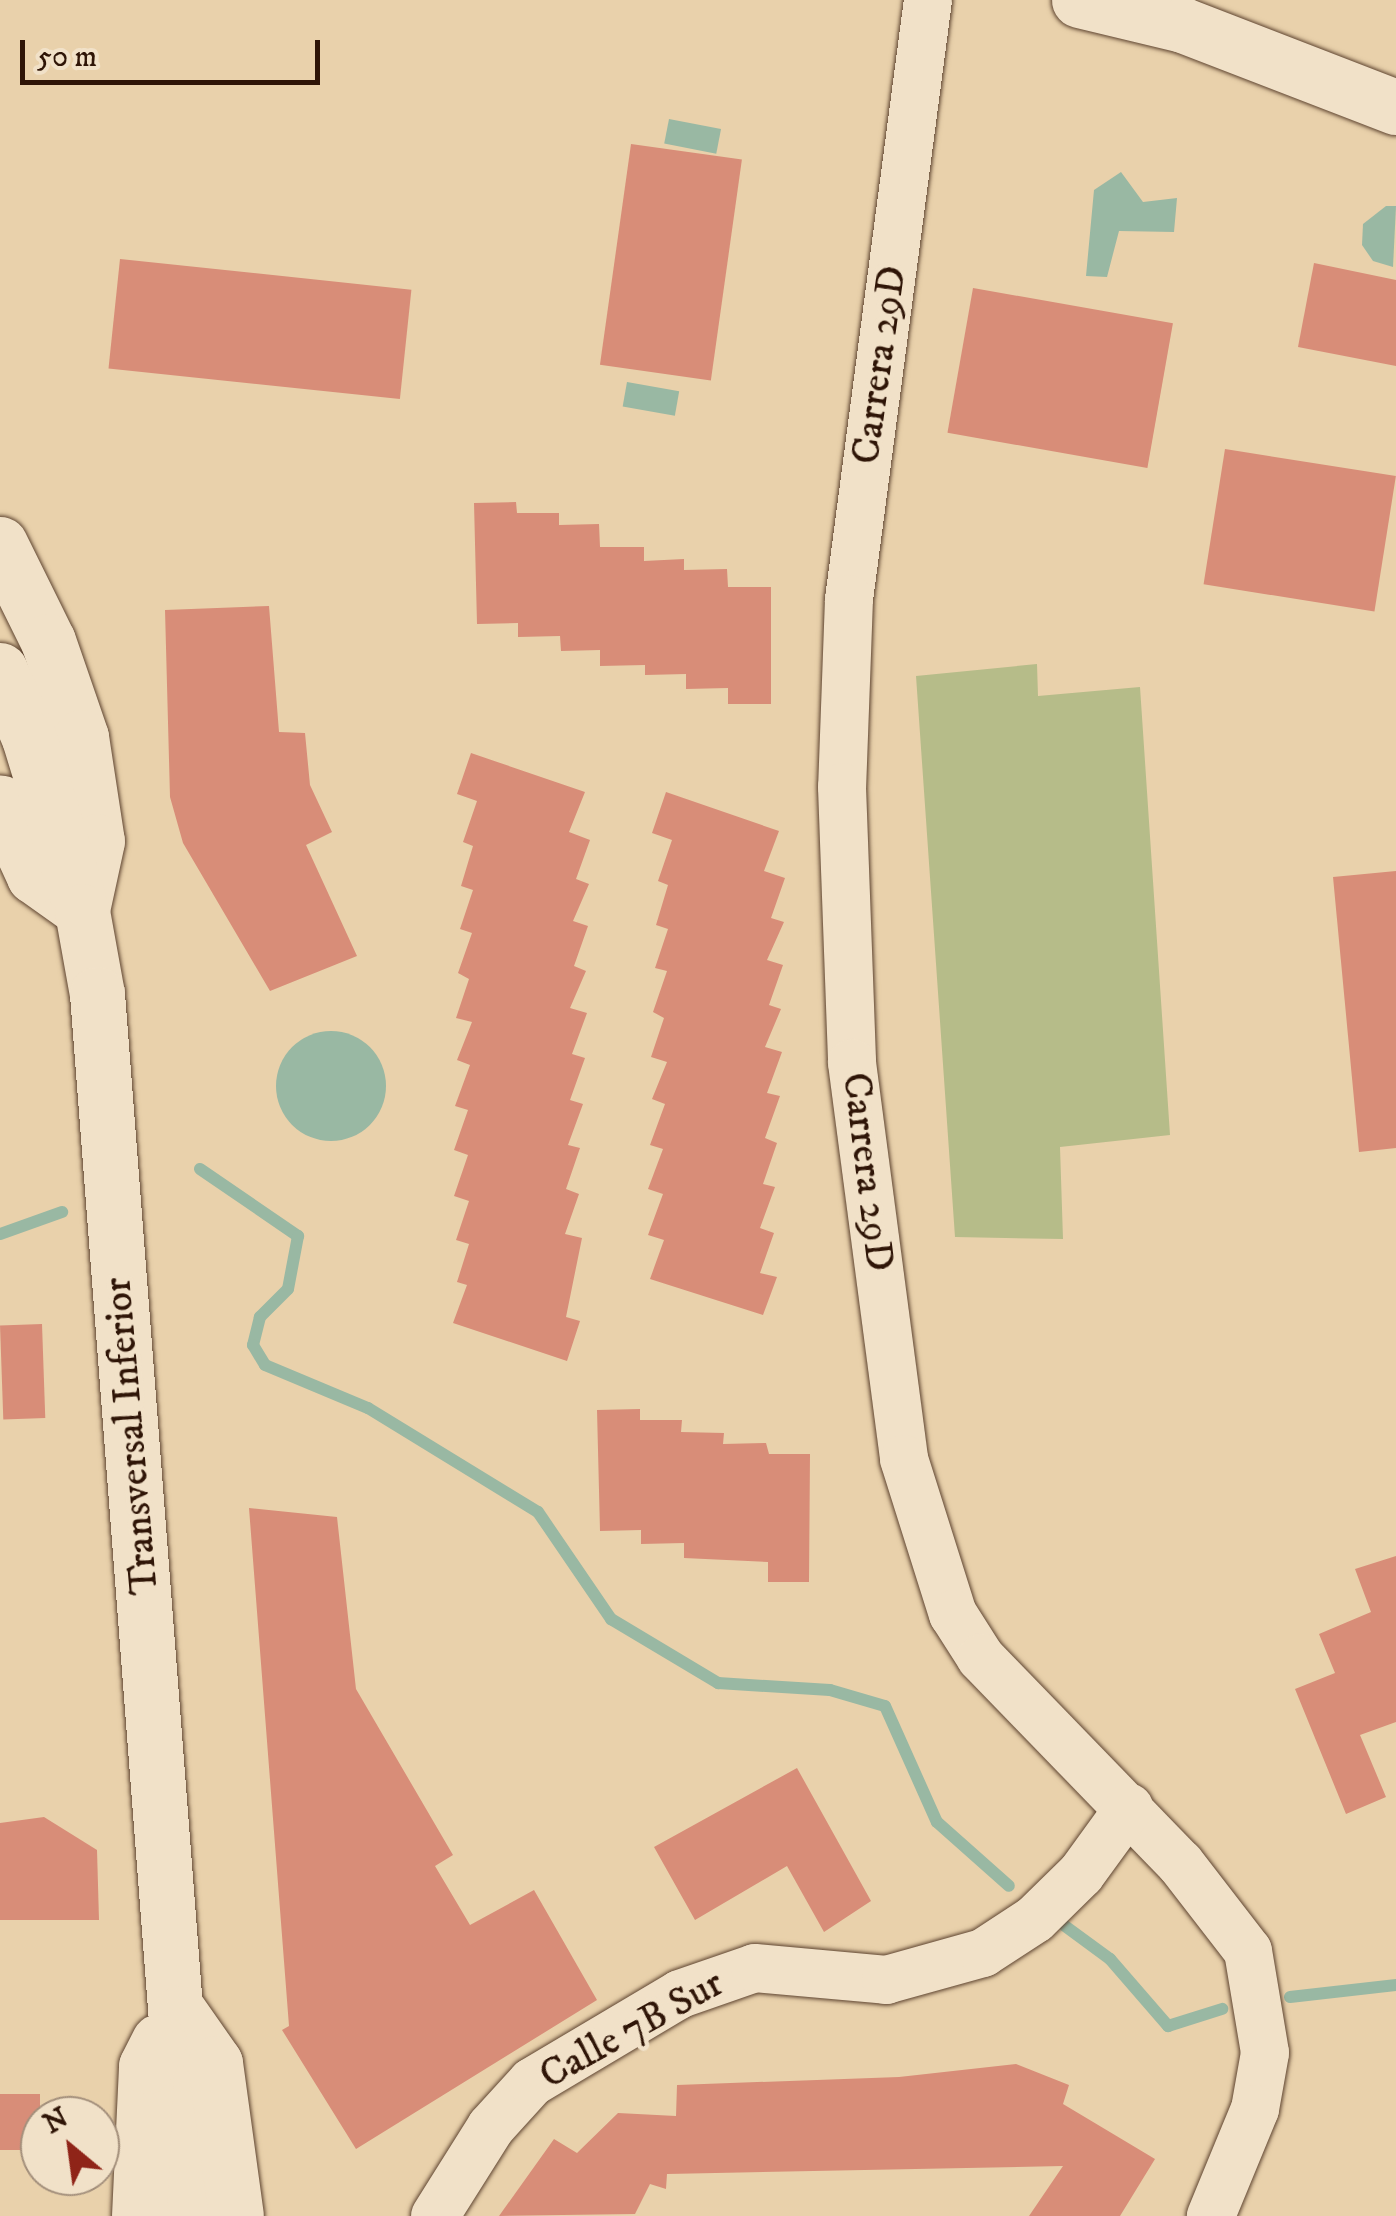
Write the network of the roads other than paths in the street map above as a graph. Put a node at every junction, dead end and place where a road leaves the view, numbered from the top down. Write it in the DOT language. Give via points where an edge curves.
graph roads {
  1 [pos="928,0"];
  2 [pos="1079,0"];
  3 [pos="1396,107"];
  4 [pos="0,544"];
  5 [pos="0,670"];
  6 [pos="0,802"];
  7 [pos="82,910"];
  8 [pos="1128,1808"];
  9 [pos="175,2007"];
  10 [pos="139,2216"];
  11 [pos="191,2216"];
  12 [pos="236,2216"];
  13 [pos="435,2216"];
  14 [pos="1211,2216"];
  1 -- 8 [label="street, Carrera 29D" via="848,599 842,787 852,1063 904,1459 929,1550 953,1614 981,1658"];
  2 -- 3 [label="main road" via="1183,25"];
  4 -- 7 [label="main road" via="48,641 82,737 96,841"];
  5 -- 7 [label="main road, Transversal Inferior" via="29,738"];
  6 -- 7 [label="main road" via="34,876"];
  7 -- 9 [label="main road, Transversal Inferior" via="97,994"];
  8 -- 13 [label="street, Calle 7B Sur" via="1081,1874 1035,1919 983,1953 886,1980 755,1968 680,1994 532,2082 490,2127"];
  8 -- 14 [label="street, Carrera 29D" via="1221,1909 1248,1951 1262,2010 1266,2052 1255,2109"];
  9 -- 10 [label="main road" via="146,2066"];
  9 -- 11 [label="main road, Transversal Inferior"];
  9 -- 12 [label="main road" via="216,2063"];
}
